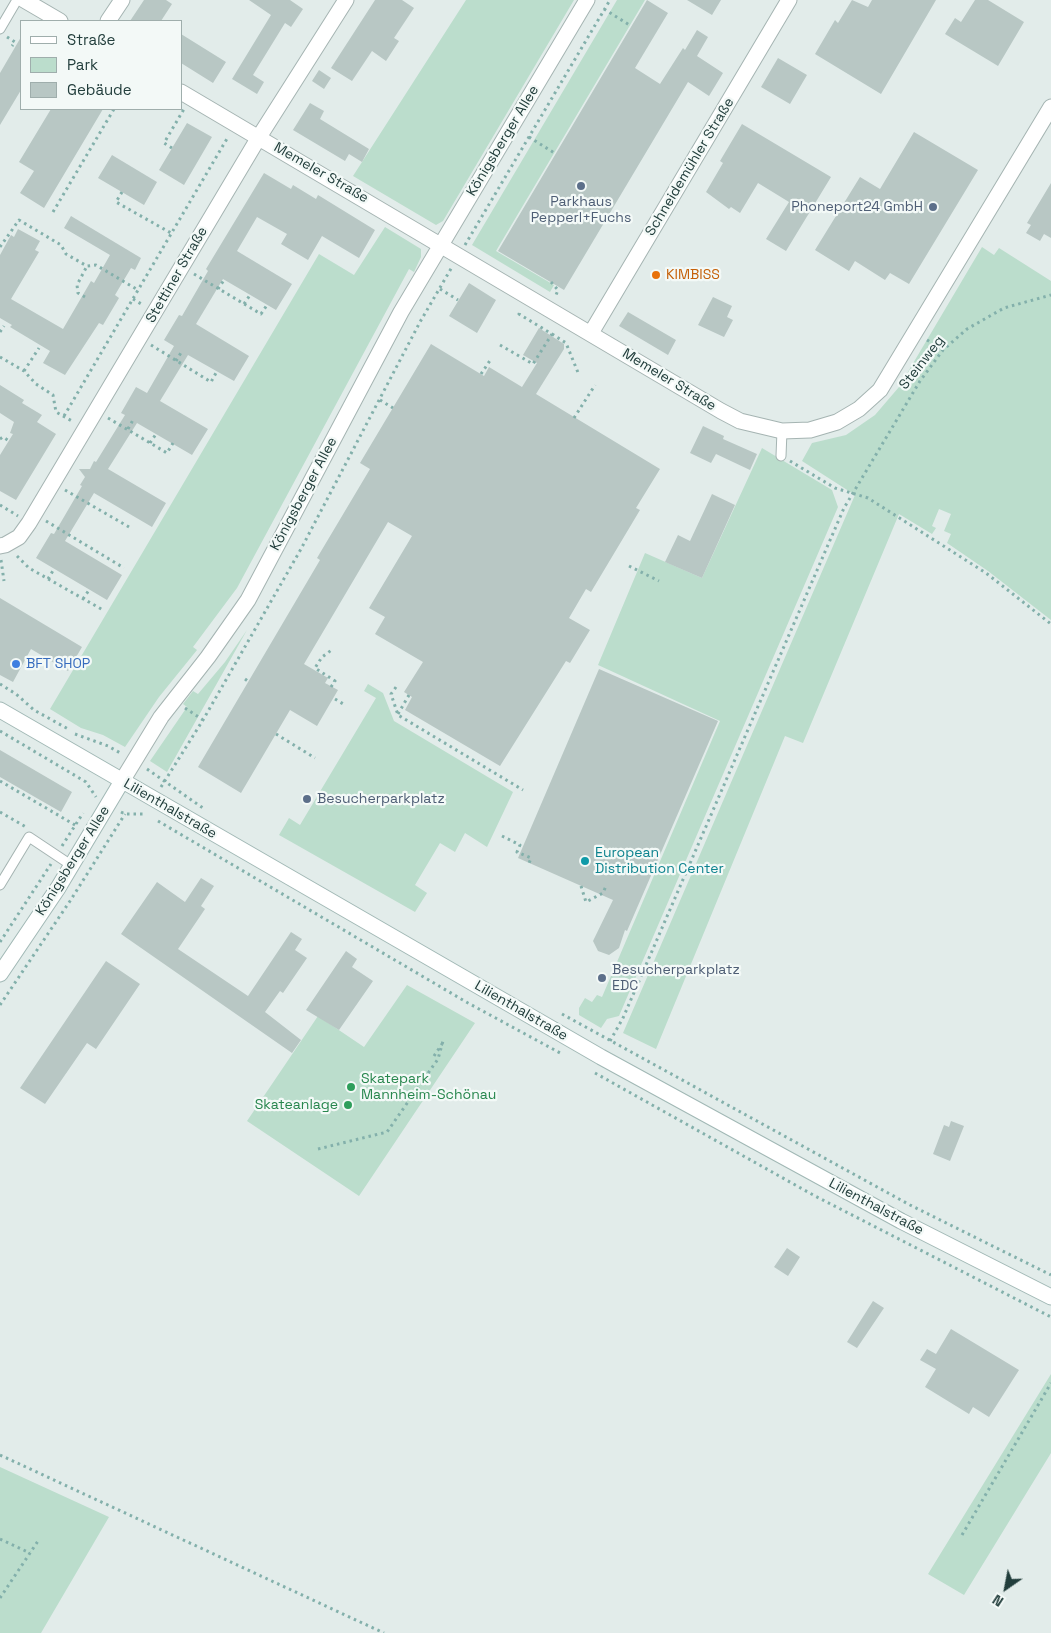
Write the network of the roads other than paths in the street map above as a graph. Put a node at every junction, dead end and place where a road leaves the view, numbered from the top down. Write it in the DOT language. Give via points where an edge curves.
graph roads {
  1 [pos="17,0"];
  2 [pos="24,0"];
  3 [pos="122,0"];
  4 [pos="346,0"];
  5 [pos="587,0"];
  6 [pos="789,0"];
  7 [pos="58,20"];
  8 [pos="109,20"];
  9 [pos="0,29"];
  10 [pos="186,95"];
  11 [pos="1051,107"];
  12 [pos="259,137"];
  13 [pos="440,243"];
  14 [pos="592,334"];
  15 [pos="782,431"];
  16 [pos="782,456"];
  17 [pos="2,550"];
  18 [pos="0,710"];
  19 [pos="122,781"];
  20 [pos="71,865"];
  21 [pos="0,885"];
  22 [pos="0,974"];
  23 [pos="1051,1297"];
  1 -- 9 [label="lane"];
  2 -- 7 [label="street"];
  3 -- 8 [label="street"];
  4 -- 12 [label="street, Stettiner Straße"];
  5 -- 13 [label="street, Königsberger Allee"];
  6 -- 14 [label="street, Schneidemühler Straße"];
  10 -- 12 [label="street, Memeler Straße"];
  11 -- 15 [label="street, Memeler Straße" via="880,390 859,409 837,422 810,430"];
  12 -- 13 [label="street, Memeler Straße"];
  12 -- 17 [label="street, Stettiner Straße" via="53,483 19,537"];
  13 -- 14 [label="street, Memeler Straße"];
  13 -- 19 [label="street, Königsberger Allee" via="248,600 165,712"];
  14 -- 15 [label="street, Memeler Straße" via="740,421"];
  15 -- 16 [label="lane"];
  18 -- 19 [label="street, Lilienthalstraße"];
  19 -- 20 [label="street, Königsberger Allee"];
  19 -- 23 [label="street, Lilienthalstraße" via="601,1057 901,1221"];
  20 -- 21 [label="lane" via="29,837"];
  20 -- 22 [label="street, Königsberger Allee"];
}
